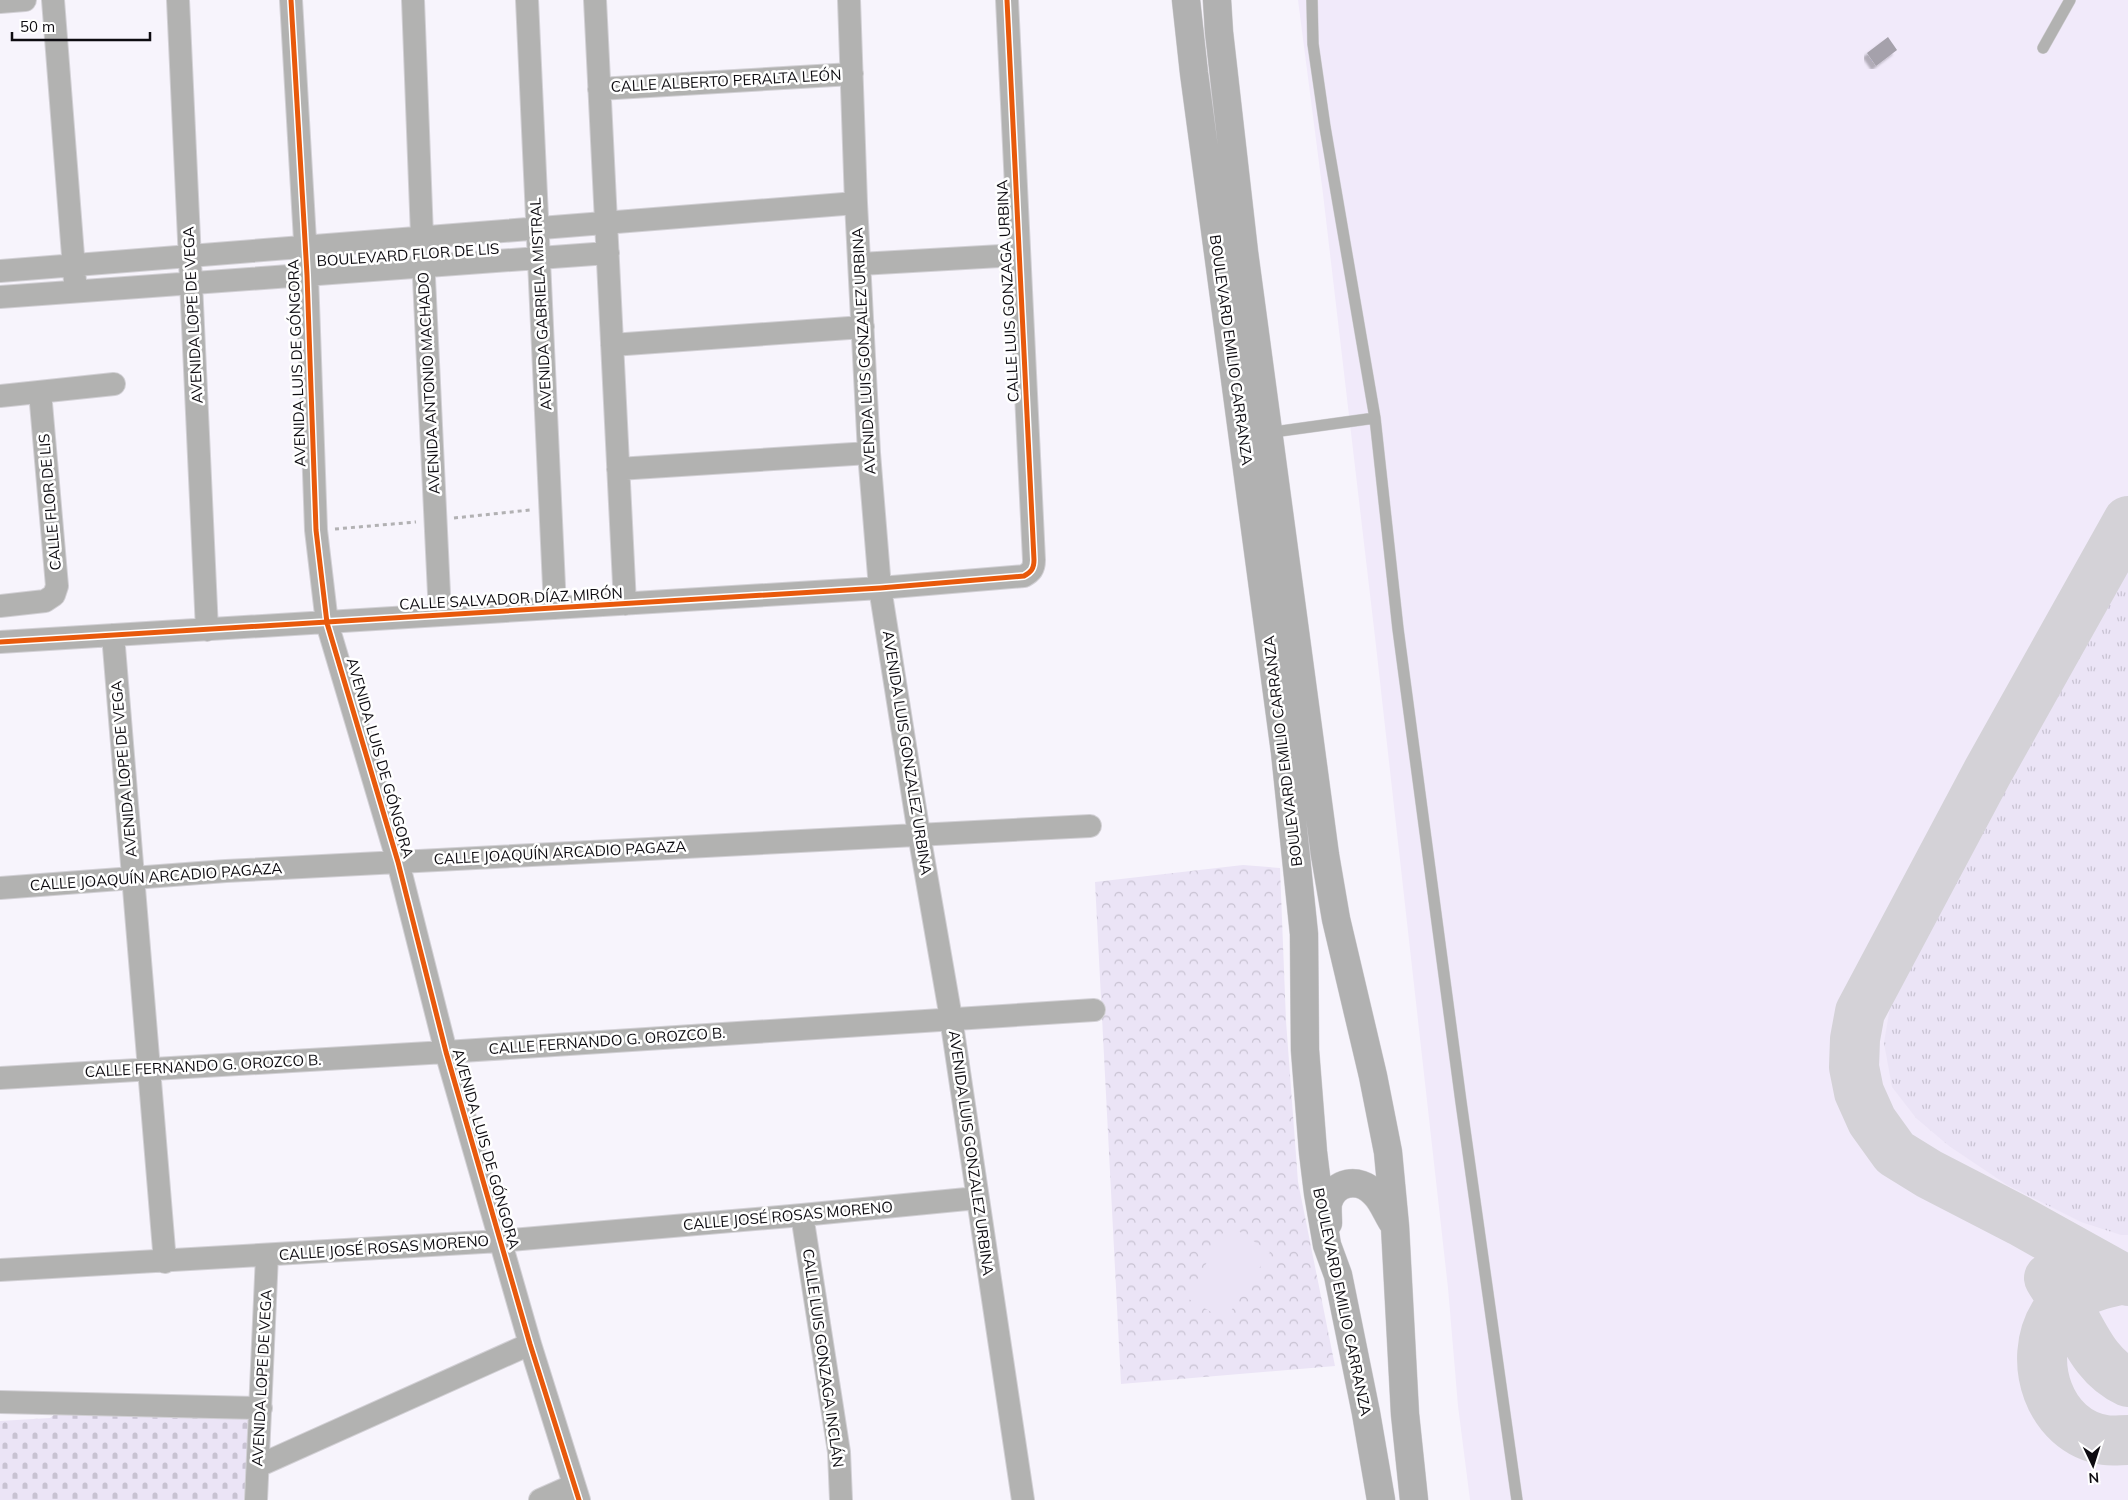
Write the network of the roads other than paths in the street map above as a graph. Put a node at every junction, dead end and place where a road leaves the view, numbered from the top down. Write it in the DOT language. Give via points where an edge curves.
graph roads {
  1 [pos="25,0"];
  2 [pos="53,0"];
  3 [pos="178,0"];
  4 [pos="291,0"];
  5 [pos="413,0"];
  6 [pos="527,0"];
  7 [pos="595,0"];
  8 [pos="849,0"];
  9 [pos="1007,0"];
  10 [pos="1186,0"];
  11 [pos="1217,0"];
  12 [pos="1312,0"];
  13 [pos="2070,0"];
  14 [pos="0,2"];
  15 [pos="2043,48"];
  16 [pos="852,74"];
  17 [pos="600,89"];
  18 [pos="856,203"];
  19 [pos="606,222"];
  20 [pos="538,227"];
  21 [pos="422,236"];
  22 [pos="305,246"];
  23 [pos="608,253"];
  24 [pos="190,255"];
  25 [pos="1019,255"];
  26 [pos="539,258"];
  27 [pos="860,264"];
  28 [pos="74,265"];
  29 [pos="423,266"];
  30 [pos="0,271"];
  31 [pos="307,275"];
  32 [pos="191,283"];
  33 [pos="76,292"];
  34 [pos="0,297"];
  35 [pos="863,327"];
  36 [pos="612,345"];
  37 [pos="114,384"];
  38 [pos="40,392"];
  39 [pos="0,396"];
  40 [pos="1375,418"];
  41 [pos="1255,434"];
  42 [pos="869,453"];
  43 [pos="618,469"];
  44 [pos="1024,576"];
  45 [pos="880,588"];
  46 [pos="625,604"];
  47 [pos="0,606"];
  48 [pos="555,608"];
  49 [pos="440,615"];
  50 [pos="328,622"];
  51 [pos="207,630"];
  52 [pos="113,635"];
  53 [pos="0,642"];
  54 [pos="1090,826"];
  55 [pos="919,834"];
  56 [pos="398,862"];
  57 [pos="133,878"];
  58 [pos="0,888"];
  59 [pos="1094,1010"];
  60 [pos="951,1018"];
  61 [pos="446,1052"];
  62 [pos="149,1069"];
  63 [pos="0,1078"];
  64 [pos="976,1198"];
  65 [pos="802,1216"];
  66 [pos="1395,1226"];
  67 [pos="500,1241"];
  68 [pos="1327,1245"];
  69 [pos="267,1255"];
  70 [pos="165,1262"];
  71 [pos="0,1270"];
  72 [pos="530,1344"];
  73 [pos="0,1402"];
  74 [pos="261,1408"];
  75 [pos="258,1466"];
  76 [pos="576,1492"];
  77 [pos="256,1500"];
  78 [pos="540,1500"];
  79 [pos="841,1500"];
  80 [pos="1023,1500"];
  81 [pos="1382,1500"];
  82 [pos="1414,1500"];
  83 [pos="1517,1500"];
  1 -- 14 [label="street"];
  2 -- 28 [label="street"];
  3 -- 24 [label="street, AVENIDA LOPE DE VEGA"];
  4 -- 22 [label="street, AVENIDA LUIS DE GÓNGORA"];
  5 -- 21 [label="street, AVENIDA ANTONIO MACHADO"];
  6 -- 20 [label="street, AVENIDA GABRIELA MISTRAL"];
  7 -- 17 [label="street"];
  8 -- 16 [label="street, AVENIDA LUIS GONZALEZ URBINA"];
  9 -- 25 [label="street, CALLE LUIS GONZAGA URBINA"];
  10 -- 41 [label="street, BOULEVARD EMILIO CARRANZA" via="1195,83"];
  11 -- 41 [label="street, BOULEVARD EMILIO CARRANZA" via="1244,252"];
  12 -- 40 [label="lane" via="1313,44 1325,127"];
  13 -- 15 [label="lane"];
  16 -- 17 [label="street, CALLE ALBERTO PERALTA LEÓN"];
  16 -- 18 [label="street, AVENIDA LUIS GONZALEZ URBINA"];
  17 -- 19 [label="street"];
  18 -- 19 [label="street, BOULEVARD FLOR DE LIS"];
  18 -- 27 [label="street, AVENIDA LUIS GONZALEZ URBINA"];
  19 -- 20 [label="street, BOULEVARD FLOR DE LIS"];
  19 -- 23 [label="street"];
  20 -- 21 [label="street, BOULEVARD FLOR DE LIS"];
  20 -- 26 [label="street, AVENIDA GABRIELA MISTRAL"];
  21 -- 22 [label="street, BOULEVARD FLOR DE LIS"];
  21 -- 29 [label="street, AVENIDA ANTONIO MACHADO"];
  22 -- 24 [label="street, BOULEVARD FLOR DE LIS"];
  22 -- 31 [label="street, AVENIDA LUIS DE GÓNGORA"];
  23 -- 26 [label="street, BOULEVARD FLOR DE LIS"];
  23 -- 36 [label="street"];
  24 -- 28 [label="street, BOULEVARD FLOR DE LIS"];
  24 -- 32 [label="street, AVENIDA LOPE DE VEGA"];
  25 -- 27 [label="street"];
  25 -- 44 [label="street, CALLE LUIS GONZAGA URBINA" via="1034,560 1030,573"];
  26 -- 29 [label="street, BOULEVARD FLOR DE LIS"];
  26 -- 48 [label="street, AVENIDA GABRIELA MISTRAL"];
  27 -- 35 [label="street, AVENIDA LUIS GONZALEZ URBINA"];
  28 -- 30 [label="street, BOULEVARD FLOR DE LIS"];
  28 -- 33 [label="street"];
  29 -- 31 [label="street, BOULEVARD FLOR DE LIS"];
  29 -- 49 [label="street, AVENIDA ANTONIO MACHADO"];
  31 -- 32 [label="street, BOULEVARD FLOR DE LIS"];
  31 -- 50 [label="street, AVENIDA LUIS DE GÓNGORA" via="316,530"];
  32 -- 33 [label="street, BOULEVARD FLOR DE LIS"];
  32 -- 51 [label="street, AVENIDA LOPE DE VEGA"];
  33 -- 34 [label="street, BOULEVARD FLOR DE LIS"];
  35 -- 36 [label="street"];
  35 -- 42 [label="street, AVENIDA LUIS GONZALEZ URBINA"];
  36 -- 43 [label="street"];
  37 -- 38 [label="street"];
  38 -- 39 [label="street"];
  38 -- 47 [label="street, CALLE FLOR DE LIS" via="57,586 54,595 45,601"];
  40 -- 41 [label="lane"];
  40 -- 83 [label="lane" via="1399,639"];
  41 -- 66 [label="street, BOULEVARD EMILIO CARRANZA" via="1336,919 1388,1152"];
  41 -- 68 [label="street, BOULEVARD EMILIO CARRANZA" via="1304,934 1305,1050 1312,1143"];
  42 -- 43 [label="street"];
  42 -- 45 [label="street, AVENIDA LUIS GONZALEZ URBINA"];
  43 -- 46 [label="street"];
  44 -- 45 [label="street, CALLE SALVADOR DÍAZ MIRÓN"];
  45 -- 46 [label="street, CALLE SALVADOR DÍAZ MIRÓN"];
  45 -- 55 [label="street, AVENIDA LUIS GONZALEZ URBINA"];
  46 -- 48 [label="street, CALLE SALVADOR DÍAZ MIRÓN"];
  48 -- 49 [label="street, CALLE SALVADOR DÍAZ MIRÓN"];
  49 -- 50 [label="street, CALLE SALVADOR DÍAZ MIRÓN"];
  50 -- 51 [label="street, CALLE SALVADOR DÍAZ MIRÓN"];
  50 -- 56 [label="street, AVENIDA LUIS DE GÓNGORA"];
  51 -- 52 [label="street, CALLE SALVADOR DÍAZ MIRÓN"];
  52 -- 53 [label="street, CALLE SALVADOR DÍAZ MIRÓN"];
  52 -- 57 [label="street, AVENIDA LOPE DE VEGA"];
  54 -- 55 [label="street, CALLE JOAQUÍN ARCADIO PAGAZA"];
  55 -- 56 [label="street, CALLE JOAQUÍN ARCADIO PAGAZA"];
  55 -- 60 [label="street, AVENIDA LUIS GONZALEZ URBINA"];
  56 -- 57 [label="street, CALLE JOAQUÍN ARCADIO PAGAZA"];
  56 -- 61 [label="street, AVENIDA LUIS DE GÓNGORA"];
  57 -- 58 [label="street, CALLE JOAQUÍN ARCADIO PAGAZA"];
  57 -- 62 [label="street, AVENIDA LOPE DE VEGA"];
  59 -- 60 [label="street, CALLE FERNANDO G. OROZCO B."];
  60 -- 61 [label="street, CALLE FERNANDO G. OROZCO B."];
  60 -- 64 [label="street, AVENIDA LUIS GONZALEZ URBINA"];
  61 -- 62 [label="street, CALLE FERNANDO G. OROZCO B."];
  61 -- 67 [label="street, AVENIDA LUIS DE GÓNGORA"];
  62 -- 63 [label="street, CALLE FERNANDO G. OROZCO B."];
  62 -- 70 [label="street, AVENIDA LOPE DE VEGA"];
  64 -- 65 [label="street, CALLE JOSÉ ROSAS MORENO"];
  64 -- 80 [label="street, AVENIDA LUIS GONZALEZ URBINA"];
  65 -- 67 [label="street, CALLE JOSÉ ROSAS MORENO"];
  65 -- 79 [label="street, CALLE LUIS GONZAGA INCLÁN" via="838,1452"];
  66 -- 68 [label="street" via="1375,1193 1355,1182 1343,1184 1328,1203"];
  66 -- 82 [label="street, BOULEVARD EMILIO CARRANZA" via="1405,1414"];
  67 -- 69 [label="street, CALLE JOSÉ ROSAS MORENO"];
  67 -- 72 [label="street, AVENIDA LUIS DE GÓNGORA"];
  68 -- 81 [label="street, BOULEVARD EMILIO CARRANZA" via="1338,1275"];
  69 -- 70 [label="street, CALLE JOSÉ ROSAS MORENO"];
  69 -- 74 [label="street, AVENIDA LOPE DE VEGA"];
  70 -- 71 [label="street, CALLE JOSÉ ROSAS MORENO"];
  72 -- 75 [label="street"];
  72 -- 76 [label="street, AVENIDA LUIS DE GÓNGORA"];
  73 -- 74 [label="street"];
  74 -- 75 [label="street, AVENIDA LOPE DE VEGA"];
  75 -- 77 [label="street, AVENIDA LOPE DE VEGA"];
  76 -- 78 [label="street"];
}
